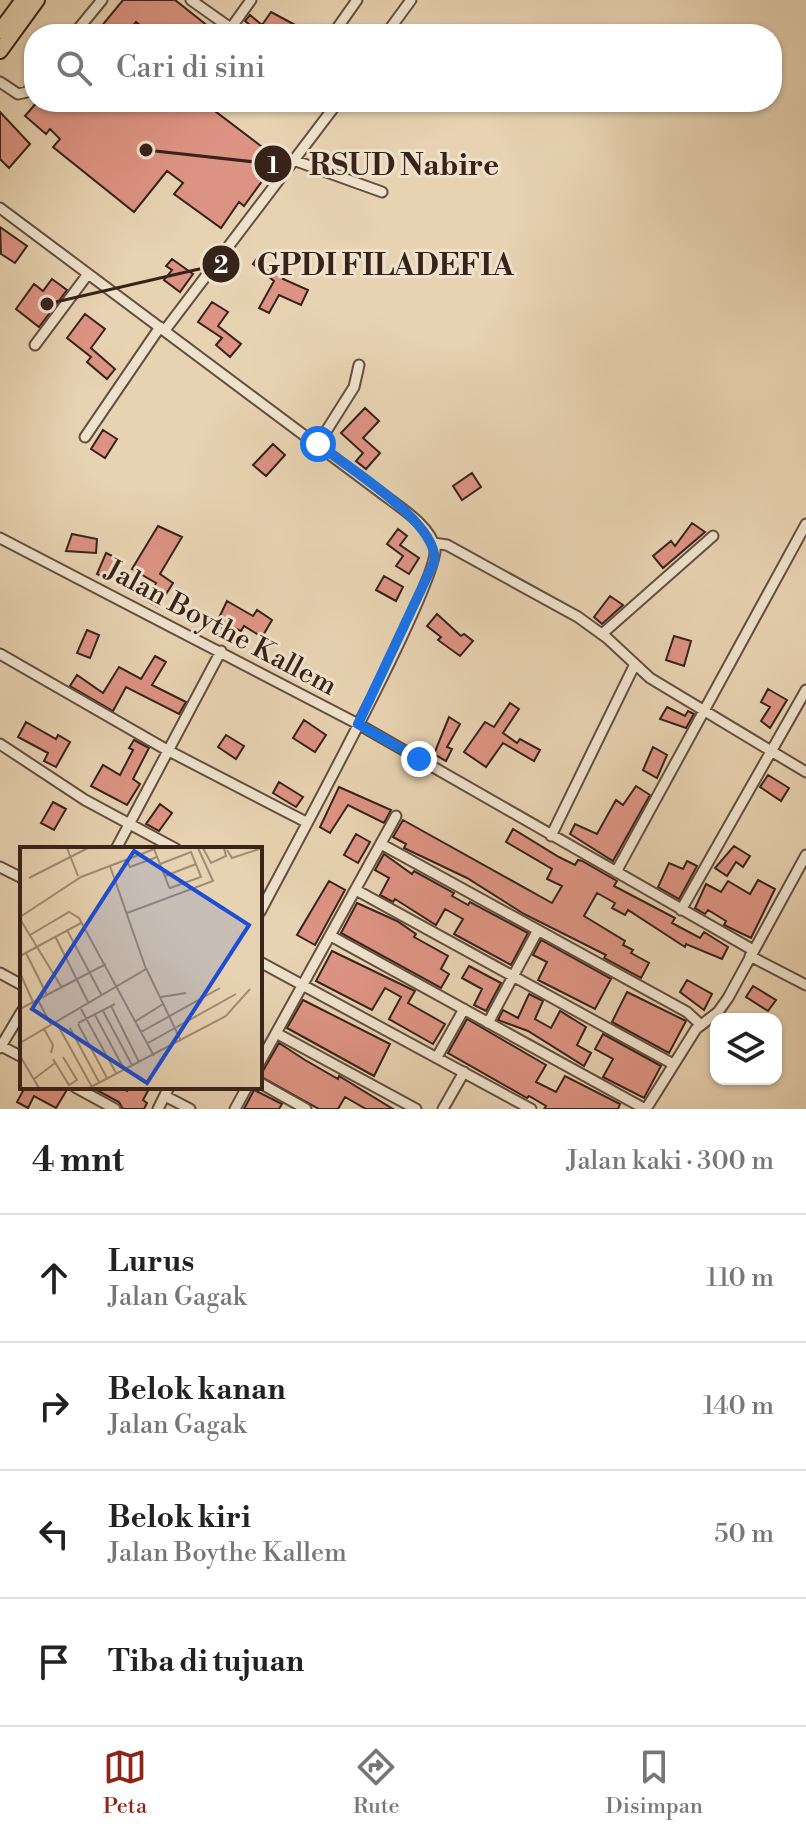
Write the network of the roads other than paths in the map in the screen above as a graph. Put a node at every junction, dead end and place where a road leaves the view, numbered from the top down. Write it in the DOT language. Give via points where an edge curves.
graph roads {
  1 [pos="23,0"];
  2 [pos="37,0"];
  3 [pos="102,0"];
  4 [pos="191,0"];
  5 [pos="251,0"];
  6 [pos="357,0"];
  7 [pos="411,0"];
  8 [pos="82,24"];
  9 [pos="225,24"];
  10 [pos="239,24"];
  11 [pos="340,24"];
  12 [pos="393,24"];
  13 [pos="0,31"];
  14 [pos="0,51"];
  15 [pos="0,82"];
  16 [pos="24,93"];
  17 [pos="331,112"];
  18 [pos="296,161"];
  19 [pos="382,192"];
  20 [pos="0,208"];
  21 [pos="88,274"];
  22 [pos="162,329"];
  23 [pos="35,345"];
  24 [pos="359,365"];
  25 [pos="85,437"];
  26 [pos="318,444"];
  27 [pos="806,524"];
  28 [pos="713,536"];
  29 [pos="0,538"];
  30 [pos="433,543"];
  31 [pos="602,634"];
  32 [pos="221,651"];
  33 [pos="0,654"];
  34 [pos="634,666"];
  35 [pos="806,690"];
  36 [pos="706,713"];
  37 [pos="358,724"];
  38 [pos="0,744"];
  39 [pos="167,750"];
  40 [pos="773,753"];
  41 [pos="806,772"];
  42 [pos="396,816"];
  43 [pos="306,822"];
  44 [pos="130,824"];
  45 [pos="551,836"];
  46 [pos="381,844"];
  47 [pos="117,847"];
  48 [pos="172,847"];
  49 [pos="806,855"];
  50 [pos="0,867"];
  51 [pos="616,872"];
  52 [pos="20,877"];
  53 [pos="356,890"];
  54 [pos="264,897"];
  55 [pos="681,910"];
  56 [pos="538,930"];
  57 [pos="331,936"];
  58 [pos="752,953"];
  59 [pos="262,963"];
  60 [pos="0,973"];
  61 [pos="513,976"];
  62 [pos="20,984"];
  63 [pos="806,985"];
  64 [pos="302,986"];
  65 [pos="464,1009"];
  66 [pos="20,1014"];
  67 [pos="488,1023"];
  68 [pos="701,1025"];
  69 [pos="276,1033"];
  70 [pos="1,1047"];
  71 [pos="20,1056"];
  72 [pos="437,1057"];
  73 [pos="262,1058"];
  74 [pos="673,1064"];
  75 [pos="464,1072"];
  76 [pos="262,1084"];
  77 [pos="79,1089"];
  78 [pos="246,1089"];
  79 [pos="167,1092"];
  80 [pos="115,1109"];
  81 [pos="158,1109"];
  82 [pos="190,1109"];
  83 [pos="235,1109"];
  84 [pos="306,1109"];
  85 [pos="416,1109"];
  86 [pos="443,1109"];
  87 [pos="531,1109"];
  88 [pos="646,1109"];
  1 -- 13 [label="highway"];
  2 -- 14 [label="highway"];
  3 -- 8 [label="street"];
  4 -- 9 [label="street"];
  5 -- 10 [label="street"];
  6 -- 11 [label="street"];
  7 -- 12 [label="street"];
  15 -- 16 [label="street"];
  17 -- 18 [label="street"];
  18 -- 19 [label="street"];
  18 -- 22 [label="street"];
  20 -- 21 [label="street"];
  21 -- 22 [label="street"];
  21 -- 23 [label="street"];
  22 -- 25 [label="street"];
  22 -- 26 [label="street"];
  24 -- 26 [label="street" via="354,387"];
  26 -- 30 [label="street" via="410,516"];
  27 -- 36 [label="street"];
  28 -- 31 [label="street"];
  29 -- 32 [label="street, Jalan Boythe Kallem"];
  30 -- 31 [label="street" via="459,552"];
  30 -- 37 [label="street" via="434,562"];
  31 -- 34 [label="street"];
  32 -- 37 [label="street, Jalan Boythe Kallem"];
  32 -- 39 [label="street"];
  33 -- 39 [label="street"];
  34 -- 36 [label="street"];
  34 -- 45 [label="street"];
  35 -- 40 [label="street"];
  36 -- 40 [label="street"];
  36 -- 51 [label="street"];
  37 -- 43 [label="street"];
  37 -- 45 [label="street, Jalan Boythe Kallem"];
  38 -- 44 [label="street"];
  39 -- 43 [label="street"];
  39 -- 44 [label="street"];
  40 -- 41 [label="street"];
  40 -- 55 [label="street"];
  42 -- 46 [label="street"];
  43 -- 54 [label="street"];
  44 -- 47 [label="street"];
  44 -- 48 [label="street"];
  45 -- 51 [label="street, Jalan Boythe Kallem"];
  46 -- 53 [label="street"];
  46 -- 56 [label="street"];
  49 -- 58 [label="street"];
  50 -- 52 [label="street"];
  51 -- 55 [label="street, Jalan Boythe Kallem"];
  53 -- 57 [label="street"];
  53 -- 61 [label="street"];
  55 -- 58 [label="street, Jalan Boythe Kallem"];
  56 -- 61 [label="street"];
  56 -- 68 [label="street" via="687,1012"];
  57 -- 64 [label="street"];
  57 -- 65 [label="street"];
  58 -- 63 [label="street, Jalan Boythe Kallem"];
  58 -- 68 [label="street" via="718,1012"];
  59 -- 64 [label="street"];
  60 -- 62 [label="street"];
  61 -- 67 [label="street"];
  61 -- 74 [label="street"];
  64 -- 69 [label="street"];
  64 -- 72 [label="street"];
  65 -- 67 [label="street"];
  65 -- 72 [label="street"];
  66 -- 70 [label="street"];
  67 -- 88 [label="street"];
  68 -- 74 [label="street"];
  69 -- 73 [label="street"];
  69 -- 85 [label="street"];
  70 -- 71 [label="street"];
  72 -- 75 [label="street"];
  74 -- 88 [label="street"];
  75 -- 86 [label="street"];
  75 -- 87 [label="street"];
  76 -- 84 [label="street"];
  77 -- 80 [label="street"];
  78 -- 83 [label="street"];
  79 -- 81 [label="street"];
  79 -- 82 [label="street"];
}
